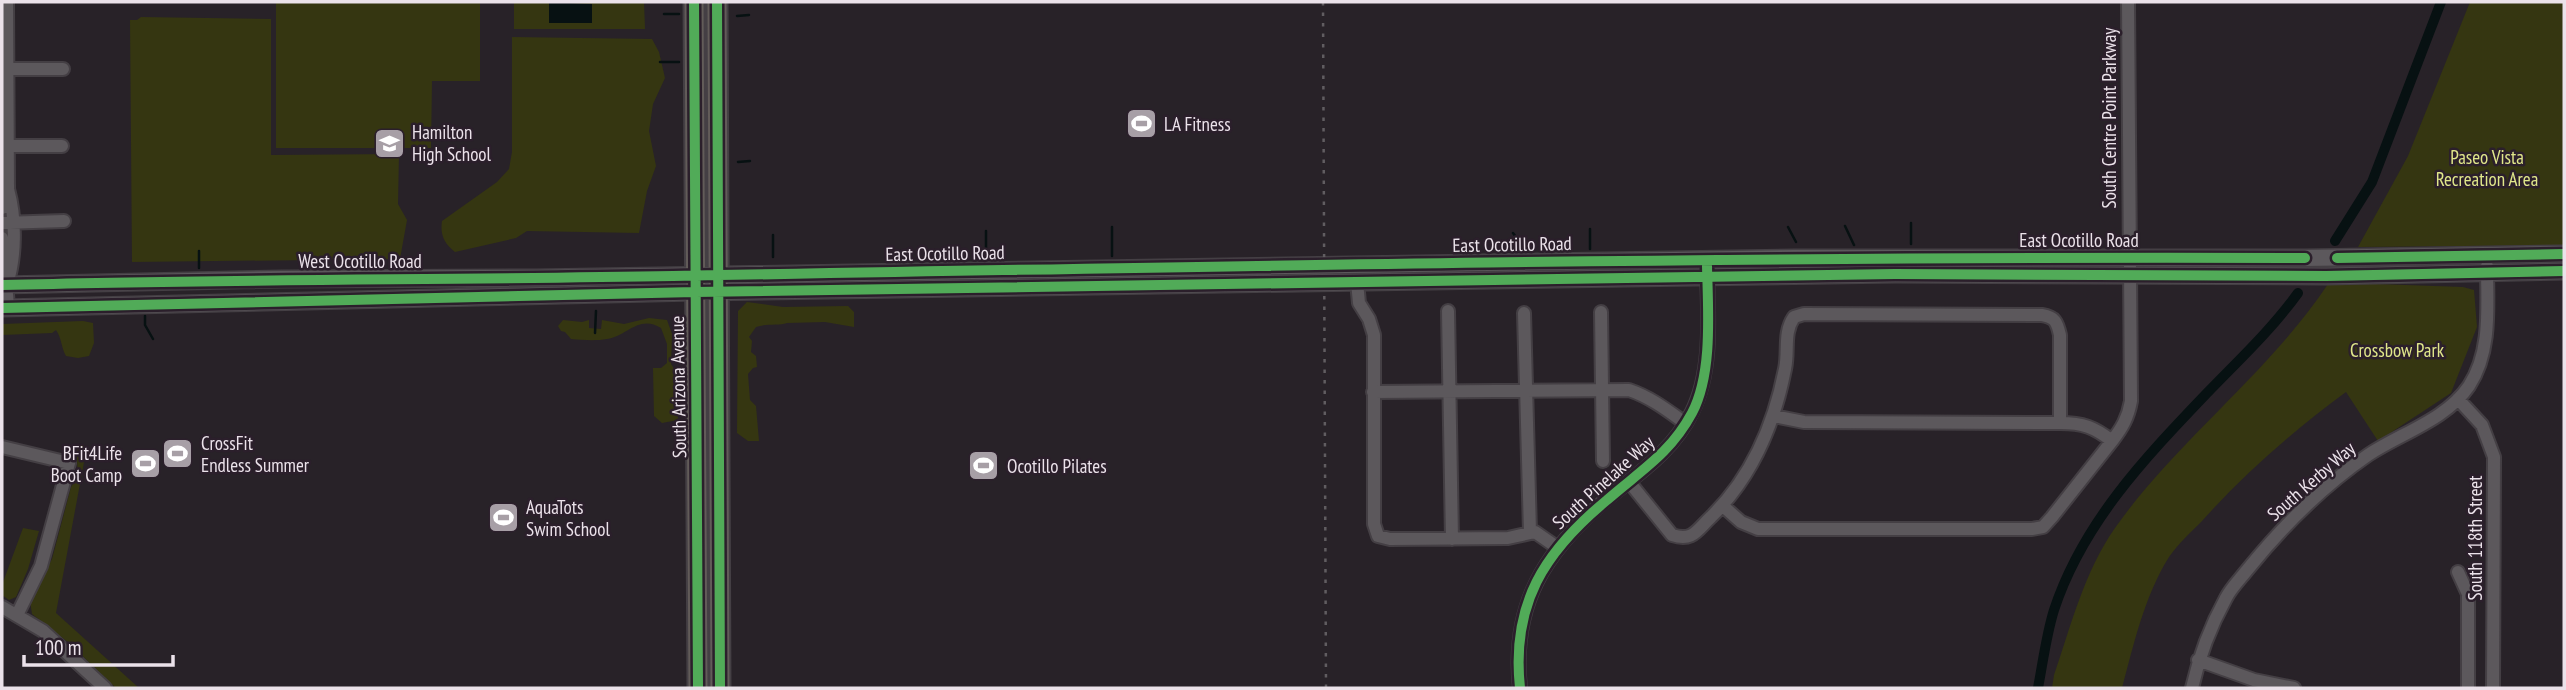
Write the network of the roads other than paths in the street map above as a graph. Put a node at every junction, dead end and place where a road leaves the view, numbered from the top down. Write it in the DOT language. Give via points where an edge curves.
graph roads {
  1 [pos="7,2"];
  2 [pos="694,2"];
  3 [pos="717,2"];
  4 [pos="2128,2"];
  5 [pos="5,44"];
  6 [pos="8,69"];
  7 [pos="63,69"];
  8 [pos="8,146"];
  9 [pos="62,146"];
  10 [pos="5,190"];
  11 [pos="2,208"];
  12 [pos="64,222"];
  13 [pos="7,223"];
  14 [pos="2,238"];
  15 [pos="2564,254"];
  16 [pos="2487,255"];
  17 [pos="2130,257"];
  18 [pos="1707,259"];
  19 [pos="962,270"];
  20 [pos="2564,271"];
  21 [pos="2487,273"];
  22 [pos="2129,275"];
  23 [pos="1707,278"];
  24 [pos="1357,282"];
  25 [pos="695,284"];
  26 [pos="719,284"];
  27 [pos="5,285"];
  28 [pos="962,288"];
  29 [pos="5,308"];
  30 [pos="1448,311"];
  31 [pos="1601,312"];
  32 [pos="1524,313"];
  33 [pos="1602,389"];
  34 [pos="1526,390"];
  35 [pos="1373,392"];
  36 [pos="1451,392"];
  37 [pos="2458,398"];
  38 [pos="1774,416"];
  39 [pos="2060,423"];
  40 [pos="1685,424"];
  41 [pos="2112,441"];
  42 [pos="2,447"];
  43 [pos="1603,461"];
  44 [pos="1630,482"];
  45 [pos="1723,506"];
  46 [pos="1531,532"];
  47 [pos="1452,539"];
  48 [pos="1558,548"];
  49 [pos="2458,572"];
  50 [pos="2,607"];
  51 [pos="17,615"];
  52 [pos="2198,660"];
  53 [pos="105,688"];
  54 [pos="698,688"];
  55 [pos="720,688"];
  56 [pos="1520,688"];
  57 [pos="2192,688"];
  58 [pos="2294,688"];
  59 [pos="2468,688"];
  60 [pos="2493,688"];
  1 -- 5 [label="street"];
  2 -- 25 [label="main road, South Arizona Avenue"];
  3 -- 26 [label="main road"];
  4 -- 17 [label="street, South Centre Point Parkway"];
  5 -- 6 [label="street"];
  6 -- 7 [label="street"];
  6 -- 8 [label="street"];
  8 -- 9 [label="street"];
  8 -- 10 [label="street"];
  10 -- 11 [label="street"];
  10 -- 13 [label="street" via="12,203"];
  12 -- 13 [label="street"];
  13 -- 27 [label="street" via="13,266"];
  14 -- 27 [label="street"];
  15 -- 16 [label="main road, East Ocotillo Road"];
  16 -- 17 [label="main road, East Ocotillo Road"];
  16 -- 21 [label="street"];
  17 -- 18 [label="main road, East Ocotillo Road"];
  17 -- 22 [label="street, South Centre Point Parkway"];
  18 -- 19 [label="main road, East Ocotillo Road"];
  18 -- 23 [label="street, South Pinelake Way"];
  19 -- 26 [label="main road, East Ocotillo Road"];
  19 -- 28 [label="main road"];
  20 -- 21 [label="main road, East Ocotillo Road"];
  21 -- 22 [label="main road, East Ocotillo Road"];
  21 -- 37 [label="street, South Kerby Way" via="2486,334 2475,373"];
  22 -- 23 [label="main road, East Ocotillo Road"];
  22 -- 41 [label="street, South Centre Point Parkway" via="2131,401 2125,424"];
  23 -- 24 [label="main road, East Ocotillo Road"];
  23 -- 40 [label="street, South Pinelake Way" via="1707,358"];
  24 -- 28 [label="main road, East Ocotillo Road"];
  24 -- 35 [label="street" via="1359,303 1374,335"];
  25 -- 26 [label="main road, West Ocotillo Road"];
  25 -- 27 [label="main road, West Ocotillo Road" via="282,279"];
  25 -- 29 [label="main road, West Ocotillo Road"];
  25 -- 54 [label="main road, South Arizona Avenue"];
  26 -- 28 [label="main road, East Ocotillo Road"];
  26 -- 55 [label="main road"];
  27 -- 29 [label="street"];
  30 -- 36 [label="street"];
  31 -- 33 [label="street"];
  32 -- 34 [label="street"];
  33 -- 34 [label="street"];
  33 -- 40 [label="street" via="1643,394"];
  33 -- 43 [label="street"];
  34 -- 36 [label="street"];
  34 -- 46 [label="street"];
  35 -- 36 [label="street"];
  35 -- 47 [label="street" via="1376,532 1384,539"];
  36 -- 47 [label="street"];
  37 -- 52 [label="street, South Kerby Way" via="2367,456 2294,518 2227,596"];
  37 -- 60 [label="street, South 118th Street" via="2482,425 2494,457"];
  38 -- 39 [label="street" via="1804,422"];
  38 -- 39 [label="street" via="1786,365 1789,324 1794,317 2042,315 2057,322 2060,335"];
  38 -- 45 [label="street" via="1748,472"];
  39 -- 41 [label="street" via="2083,423"];
  40 -- 44 [label="street, South Pinelake Way" via="1664,452"];
  41 -- 45 [label="street, South Centre Point Parkway" via="2043,527 2032,529 1758,529"];
  42 -- 51 [label="street" via="69,463 41,566"];
  44 -- 45 [label="street" via="1672,535 1681,538 1694,534"];
  44 -- 48 [label="street, South Pinelake Way"];
  46 -- 47 [label="street" via="1508,538"];
  46 -- 48 [label="street"];
  48 -- 56 [label="street, South Pinelake Way" via="1531,593 1522,621"];
  49 -- 59 [label="street" via="2468,594"];
  50 -- 51 [label="street"];
  51 -- 53 [label="street" via="55,640"];
  52 -- 57 [label="street, South Kerby Way"];
  52 -- 58 [label="street" via="2254,680"];
}
